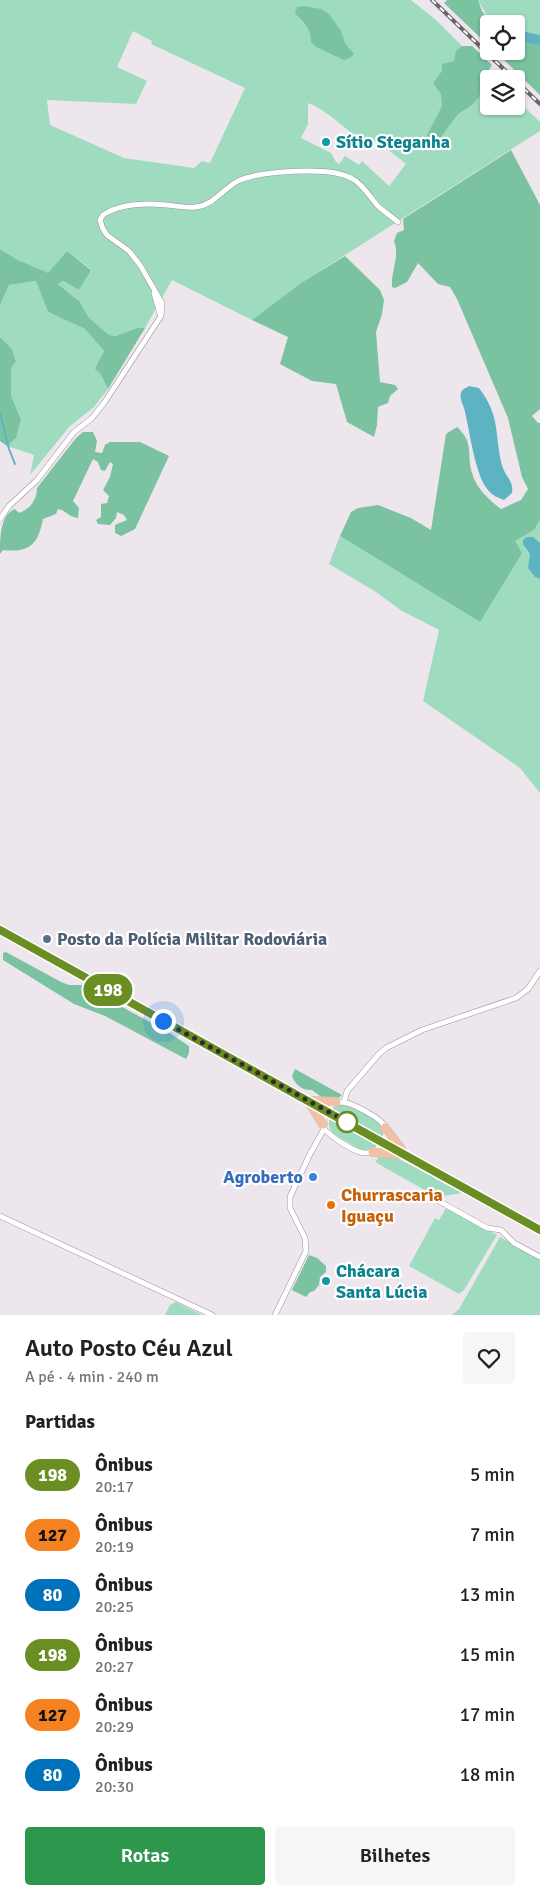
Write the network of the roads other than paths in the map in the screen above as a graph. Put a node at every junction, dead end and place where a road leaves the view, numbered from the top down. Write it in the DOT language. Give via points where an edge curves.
graph roads {
  1 [pos="398,222"];
  2 [pos="0,519"];
  3 [pos="0,930"];
  4 [pos="540,972"];
  5 [pos="308,1101"];
  6 [pos="340,1102"];
  7 [pos="326,1111"];
  8 [pos="324,1127"];
  9 [pos="385,1128"];
  10 [pos="383,1142"];
  11 [pos="373,1152"];
  12 [pos="406,1155"];
  13 [pos="437,1200"];
  14 [pos="0,1216"];
  15 [pos="540,1230"];
  16 [pos="540,1257"];
  17 [pos="212,1315"];
  18 [pos="275,1315"];
  1 -- 2 [label="street" via="379,207 356,180 332,172 251,177 233,184 201,206 148,204 103,215 100,220 103,229 136,257 162,303 160,316 92,418 74,432 37,480"];
  3 -- 5 [label="main road"];
  4 -- 6 [label="street" via="528,989 516,998 422,1030 386,1048"];
  5 -- 6 [label="main road"];
  5 -- 7 [label="main road"];
  5 -- 8 [label="main road"];
  6 -- 7 [label="street"];
  6 -- 9 [label="street" via="354,1105 375,1117"];
  7 -- 8 [label="street"];
  7 -- 10 [label="main road"];
  8 -- 11 [label="street" via="332,1137 359,1152"];
  8 -- 18 [label="street" via="290,1197 290,1208 305,1238 306,1251"];
  9 -- 10 [label="street"];
  9 -- 12 [label="main road"];
  10 -- 11 [label="street"];
  10 -- 12 [label="main road"];
  11 -- 12 [label="main road"];
  12 -- 15 [label="main road"];
  13 -- 16 [label="street" via="487,1228 501,1230"];
  14 -- 17 [label="street"];
}
